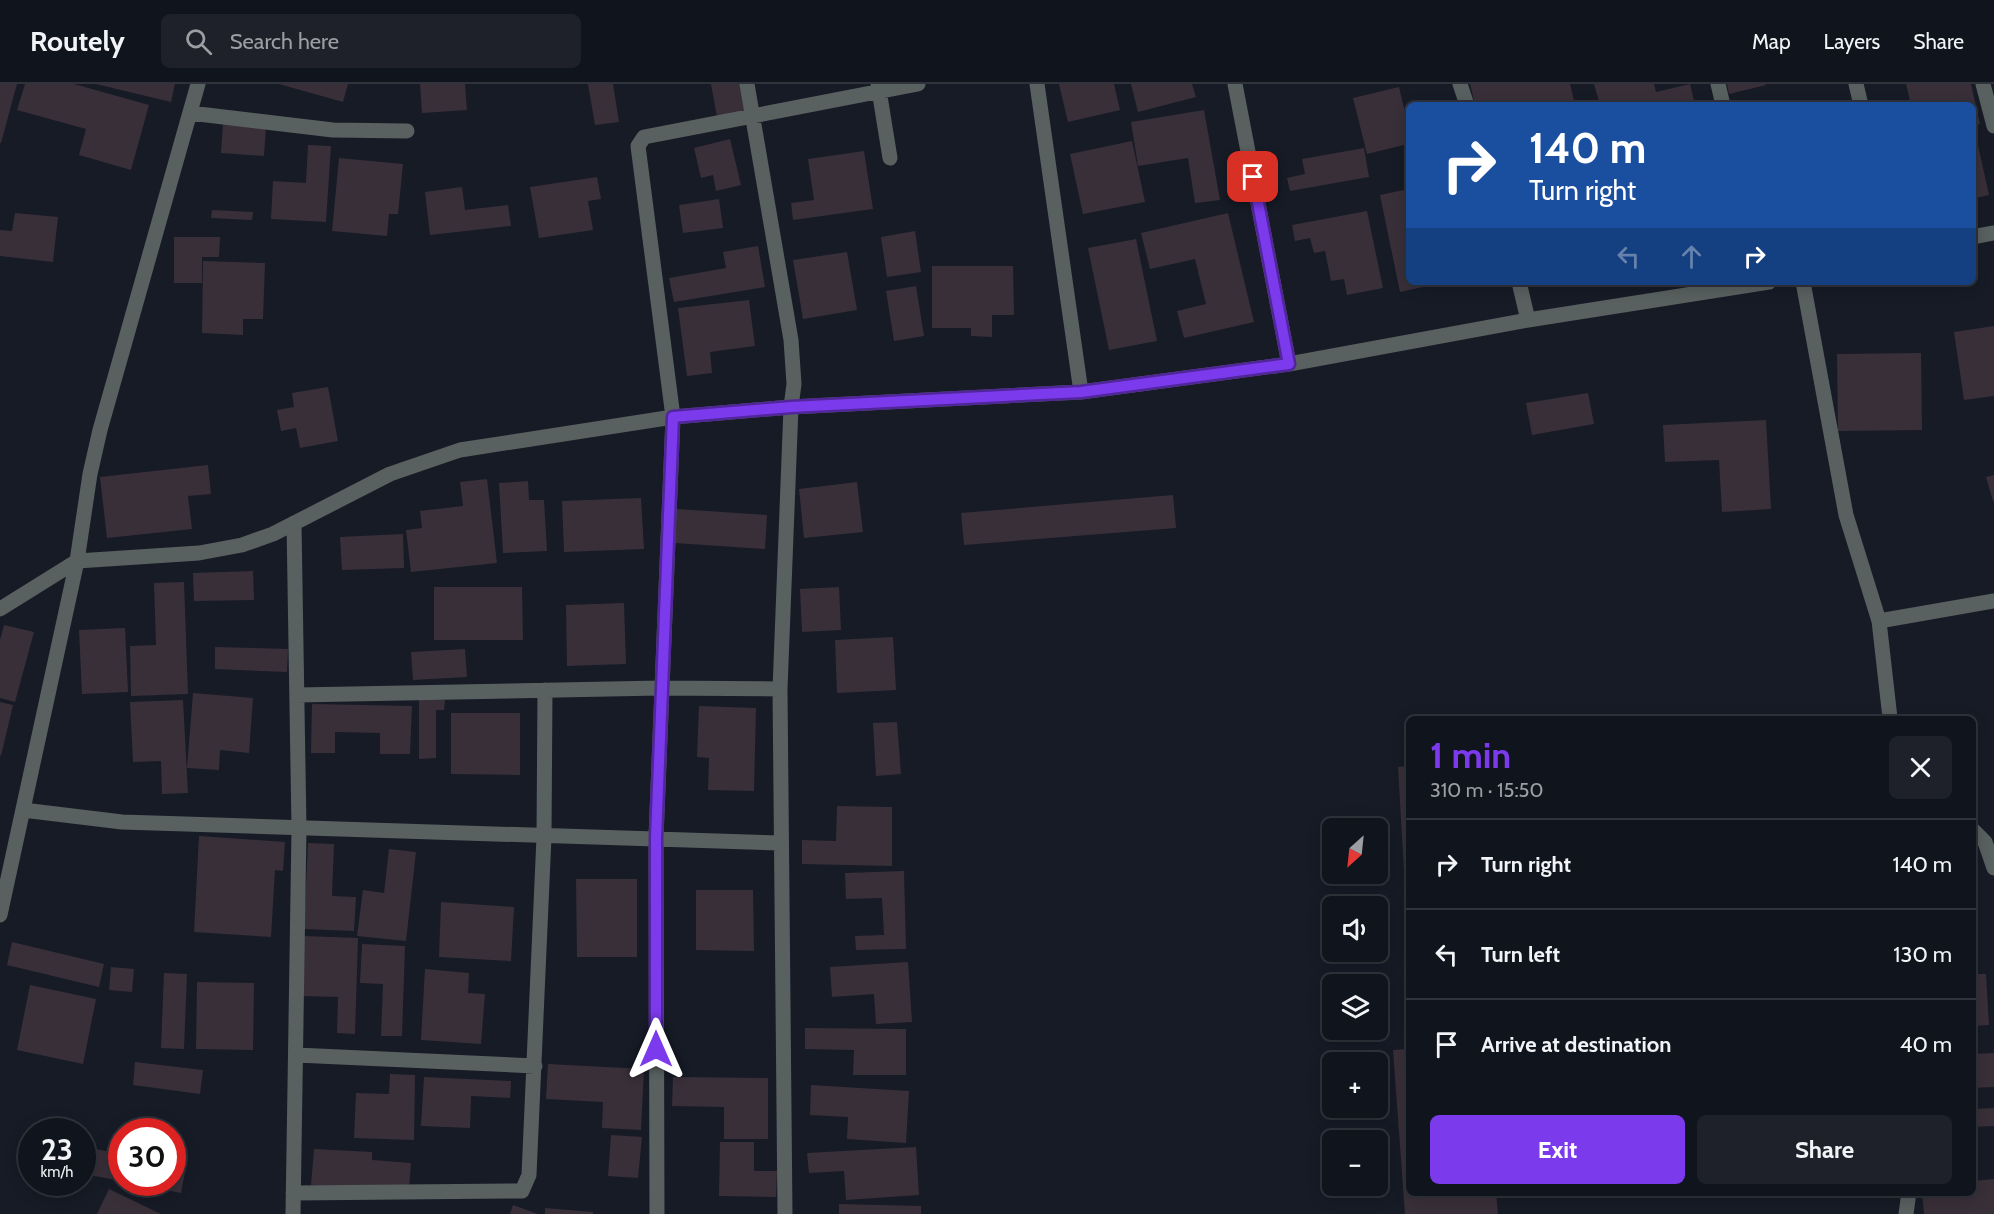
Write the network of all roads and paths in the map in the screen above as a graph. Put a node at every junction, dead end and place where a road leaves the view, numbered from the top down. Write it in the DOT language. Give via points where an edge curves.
graph roads {
  1 [pos="198,84"];
  2 [pos="747,84"];
  3 [pos="918,84"];
  4 [pos="1037,84"];
  5 [pos="1235,84"];
  6 [pos="1460,84"];
  7 [pos="1718,84"];
  8 [pos="1856,84"];
  9 [pos="1983,84"];
  10 [pos="879,88"];
  11 [pos="1466,102"];
  12 [pos="1722,102"];
  13 [pos="1860,102"];
  14 [pos="190,112"];
  15 [pos="754,115"];
  16 [pos="1994,126"];
  17 [pos="406,131"];
  18 [pos="890,158"];
  19 [pos="1994,233"];
  20 [pos="1976,236"];
  21 [pos="1520,285"];
  22 [pos="1750,285"];
  23 [pos="1804,285"];
  24 [pos="1528,320"];
  25 [pos="1289,364"];
  26 [pos="1081,392"];
  27 [pos="791,407"];
  28 [pos="673,417"];
  29 [pos="294,523"];
  30 [pos="77,561"];
  31 [pos="1994,601"];
  32 [pos="0,609"];
  33 [pos="1879,621"];
  34 [pos="660,688"];
  35 [pos="780,689"];
  36 [pos="545,690"];
  37 [pos="297,695"];
  38 [pos="1890,716"];
  39 [pos="23,810"];
  40 [pos="299,829"];
  41 [pos="1976,833"];
  42 [pos="543,837"];
  43 [pos="656,837"];
  44 [pos="780,843"];
  45 [pos="1994,868"];
  46 [pos="0,915"];
  47 [pos="296,1055"];
  48 [pos="535,1066"];
  49 [pos="293,1193"];
  50 [pos="1908,1196"];
  51 [pos="292,1214"];
  52 [pos="657,1214"];
  53 [pos="785,1214"];
  54 [pos="1906,1214"];
  1 -- 14 [label="street"];
  2 -- 15 [label="street"];
  3 -- 10 [label="street"];
  4 -- 26 [label="street"];
  5 -- 25 [label="street"];
  6 -- 11 [label="street"];
  7 -- 12 [label="street"];
  8 -- 13 [label="street"];
  9 -- 16 [label="street"];
  10 -- 15 [label="street"];
  10 -- 18 [label="street"];
  14 -- 17 [label="street" via="333,130"];
  14 -- 30 [label="street" via="100,430"];
  15 -- 27 [label="street" via="791,340"];
  15 -- 28 [label="street" via="644,137 638,146"];
  19 -- 20 [label="street"];
  21 -- 24 [label="street"];
  22 -- 24 [label="street"];
  23 -- 33 [label="street" via="1846,515"];
  24 -- 25 [label="street"];
  25 -- 26 [label="street"];
  26 -- 27 [label="street"];
  27 -- 28 [label="street"];
  27 -- 35 [label="street"];
  28 -- 29 [label="street" via="460,450 383,477"];
  28 -- 34 [label="street"];
  29 -- 30 [label="street" via="242,545 199,553"];
  29 -- 37 [label="street"];
  30 -- 32 [label="street"];
  30 -- 39 [label="street"];
  31 -- 33 [label="street"];
  33 -- 38 [label="street"];
  34 -- 35 [label="street"];
  34 -- 36 [label="street"];
  34 -- 43 [label="street"];
  35 -- 44 [label="street"];
  36 -- 37 [label="street"];
  36 -- 42 [label="street"];
  37 -- 40 [label="street"];
  39 -- 40 [label="street" via="122,822"];
  39 -- 46 [label="street"];
  40 -- 42 [label="street"];
  40 -- 47 [label="street"];
  41 -- 45 [label="street" via="1985,842"];
  42 -- 43 [label="street"];
  42 -- 48 [label="street"];
  43 -- 44 [label="street"];
  43 -- 52 [label="street"];
  44 -- 53 [label="street"];
  47 -- 48 [label="street"];
  47 -- 49 [label="street"];
  48 -- 49 [label="street" via="529,1175 522,1191"];
  49 -- 51 [label="street"];
  50 -- 54 [label="street"];
}
